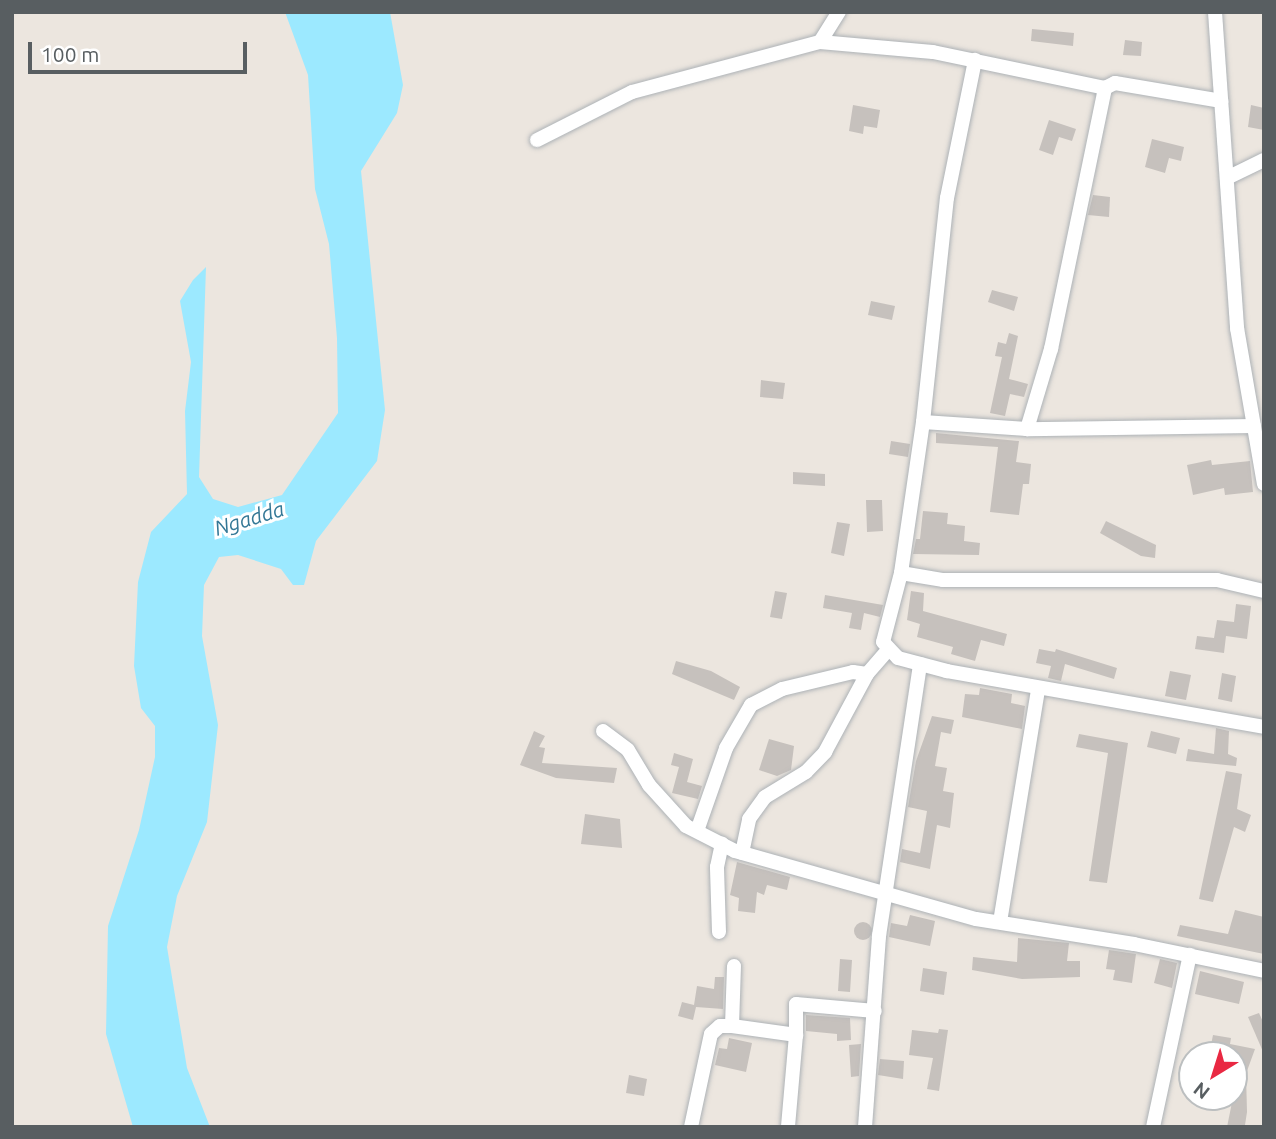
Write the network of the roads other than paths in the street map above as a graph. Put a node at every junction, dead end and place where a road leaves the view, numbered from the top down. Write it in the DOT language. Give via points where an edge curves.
graph roads {
  1 [pos="839,12"];
  2 [pos="1215,12"];
  3 [pos="820,42"];
  4 [pos="975,60"];
  5 [pos="1105,88"];
  6 [pos="1221,101"];
  7 [pos="537,140"];
  8 [pos="1264,160"];
  9 [pos="1228,177"];
  10 [pos="923,422"];
  11 [pos="1254,426"];
  12 [pos="1027,429"];
  13 [pos="1264,484"];
  14 [pos="901,573"];
  15 [pos="1264,591"];
  16 [pos="888,650"];
  17 [pos="920,664"];
  18 [pos="867,674"];
  19 [pos="1038,689"];
  20 [pos="1264,727"];
  21 [pos="603,731"];
  22 [pos="697,831"];
  23 [pos="722,844"];
  24 [pos="742,853"];
  25 [pos="884,896"];
  26 [pos="1000,922"];
  27 [pos="719,932"];
  28 [pos="1190,956"];
  29 [pos="734,965"];
  30 [pos="1264,971"];
  31 [pos="876,1011"];
  32 [pos="732,1026"];
  33 [pos="796,1035"];
  34 [pos="691,1127"];
  35 [pos="788,1127"];
  36 [pos="865,1127"];
  37 [pos="1153,1127"];
  1 -- 3 [label="street"];
  2 -- 6 [label="street"];
  3 -- 4 [label="street"];
  3 -- 7 [label="street" via="632,92"];
  4 -- 5 [label="street"];
  4 -- 10 [label="street" via="947,198"];
  5 -- 6 [label="street" via="1115,83"];
  5 -- 12 [label="street" via="1051,349"];
  6 -- 9 [label="street"];
  8 -- 9 [label="street"];
  9 -- 11 [label="street" via="1237,328"];
  10 -- 12 [label="street"];
  10 -- 14 [label="street"];
  11 -- 12 [label="street"];
  11 -- 13 [label="street"];
  14 -- 15 [label="street" via="943,580 1216,580"];
  14 -- 16 [label="street" via="883,642"];
  16 -- 17 [label="street"];
  16 -- 18 [label="street"];
  17 -- 19 [label="street"];
  17 -- 25 [label="street"];
  18 -- 22 [label="street" via="853,672 782,689 751,705 726,748"];
  18 -- 24 [label="street" via="825,752 806,772 765,797 749,819"];
  19 -- 20 [label="street"];
  19 -- 26 [label="street"];
  21 -- 22 [label="street" via="628,750 649,785 686,826"];
  22 -- 23 [label="street"];
  23 -- 24 [label="street"];
  23 -- 27 [label="street" via="717,867"];
  24 -- 25 [label="street"];
  25 -- 26 [label="street"];
  25 -- 31 [label="street"];
  26 -- 28 [label="street"];
  28 -- 30 [label="street"];
  28 -- 37 [label="street"];
  29 -- 32 [label="street"];
  31 -- 33 [label="street" via="796,1004"];
  31 -- 36 [label="street"];
  32 -- 33 [label="street"];
  32 -- 34 [label="street" via="720,1026 711,1034"];
  33 -- 35 [label="street"];
}
